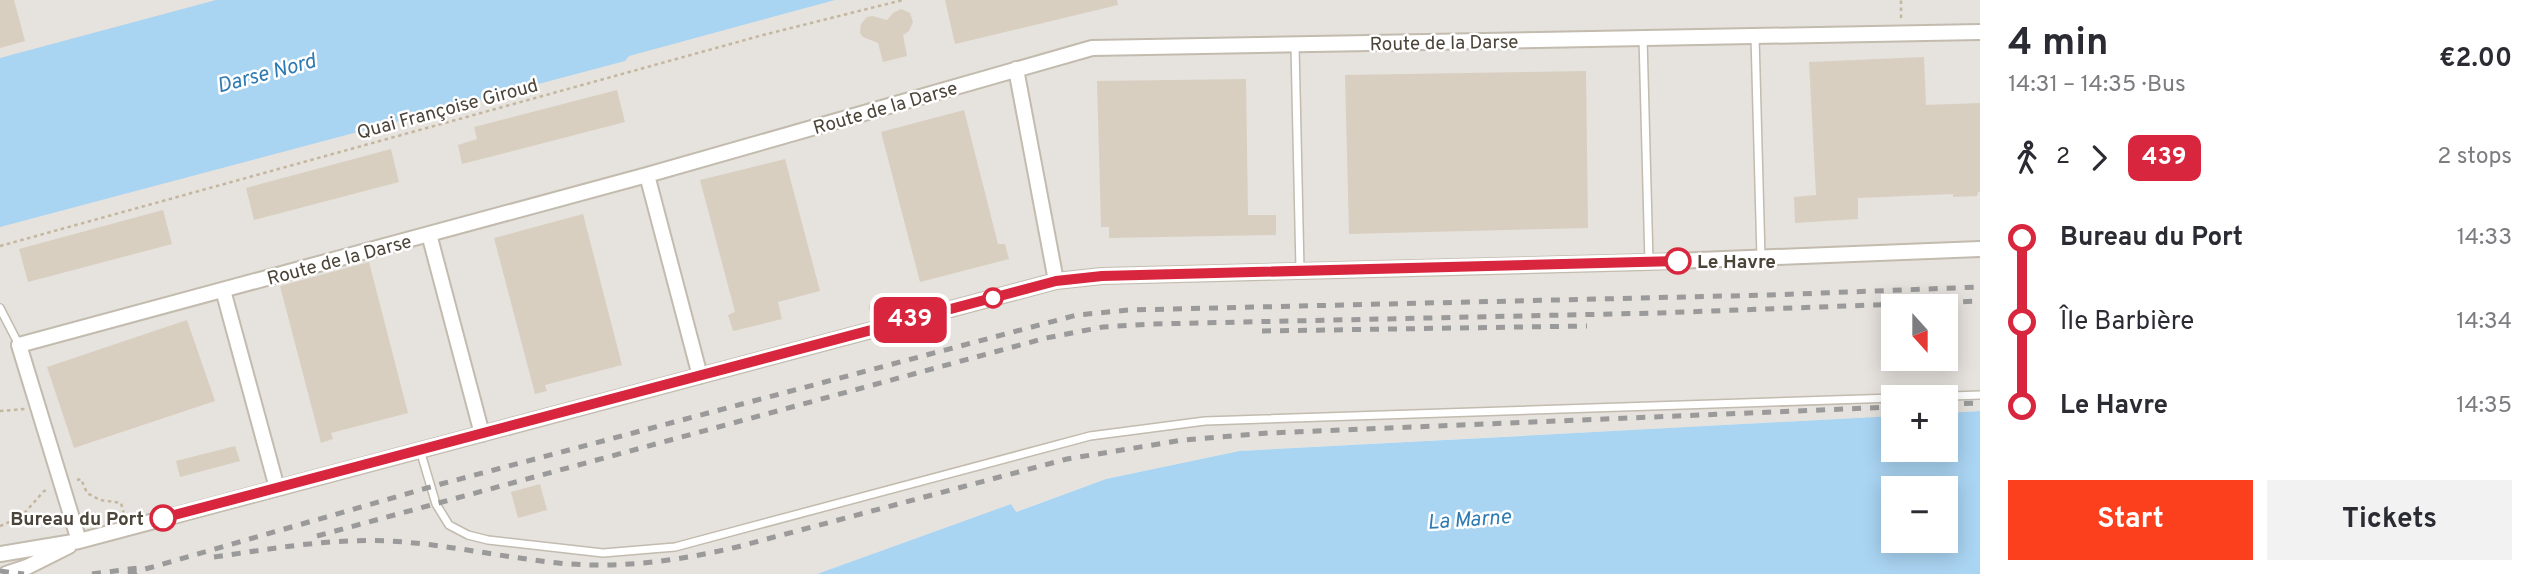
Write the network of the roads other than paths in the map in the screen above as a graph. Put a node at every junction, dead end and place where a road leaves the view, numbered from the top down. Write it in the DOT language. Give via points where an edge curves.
graph roads {
  1 [pos="1980,32"];
  2 [pos="1755,36"];
  3 [pos="1643,38"];
  4 [pos="1295,44"];
  5 [pos="1016,69"];
  6 [pos="648,175"];
  7 [pos="429,234"];
  8 [pos="1980,249"];
  9 [pos="1761,258"];
  10 [pos="1649,262"];
  11 [pos="1300,270"];
  12 [pos="1056,281"];
  13 [pos="223,290"];
  14 [pos="874,307"];
  15 [pos="0,308"];
  16 [pos="880,328"];
  17 [pos="19,345"];
  18 [pos="700,376"];
  19 [pos="1980,395"];
  20 [pos="1958,396"];
  21 [pos="1881,398"];
  22 [pos="482,434"];
  23 [pos="420,450"];
  24 [pos="277,488"];
  25 [pos="79,541"];
  26 [pos="0,554"];
  27 [pos="6,574"];
  1 -- 2 [label="street, Route de la Darse"];
  2 -- 3 [label="street, Route de la Darse"];
  2 -- 9 [label="lane"];
  3 -- 4 [label="street, Route de la Darse"];
  3 -- 10 [label="lane"];
  4 -- 5 [label="street, Route de la Darse" via="1092,48"];
  4 -- 11 [label="lane"];
  5 -- 6 [label="street, Route de la Darse"];
  5 -- 12 [label="street"];
  6 -- 7 [label="street, Route de la Darse"];
  6 -- 18 [label="street"];
  7 -- 13 [label="street, Route de la Darse"];
  7 -- 22 [label="street"];
  8 -- 9 [label="street"];
  9 -- 10 [label="street"];
  10 -- 11 [label="street"];
  11 -- 12 [label="street"];
  12 -- 16 [label="street"];
  13 -- 17 [label="street, Route de la Darse"];
  13 -- 24 [label="street"];
  14 -- 16 [label="lane"];
  15 -- 17 [label="lane"];
  16 -- 18 [label="street"];
  17 -- 25 [label="street"];
  18 -- 22 [label="street"];
  19 -- 20 [label="lane"];
  21 -- 23 [label="lane" via="1205,421 1090,436 675,547 603,553 488,540 449,525 436,504"];
  22 -- 23 [label="street"];
  23 -- 24 [label="street"];
  24 -- 25 [label="street"];
  25 -- 26 [label="street"];
  25 -- 27 [label="street"];
}
